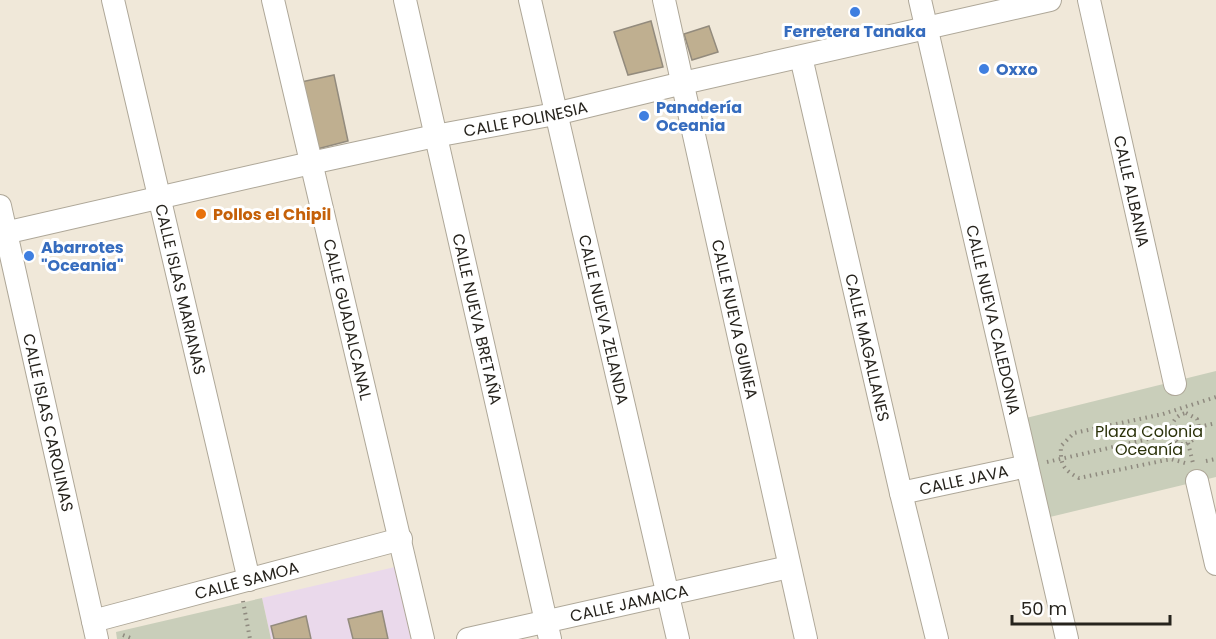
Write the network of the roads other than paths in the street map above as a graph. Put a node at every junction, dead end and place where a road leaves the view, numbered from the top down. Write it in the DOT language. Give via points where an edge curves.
graph roads {
  1 [pos="113,0"];
  2 [pos="273,0"];
  3 [pos="405,0"];
  4 [pos="530,0"];
  5 [pos="664,0"];
  6 [pos="920,0"];
  7 [pos="1050,0"];
  8 [pos="1089,0"];
  9 [pos="926,29"];
  10 [pos="801,57"];
  11 [pos="683,83"];
  12 [pos="555,114"];
  13 [pos="435,136"];
  14 [pos="311,163"];
  15 [pos="160,197"];
  16 [pos="0,206"];
  17 [pos="3,233"];
  18 [pos="1175,384"];
  19 [pos="1032,465"];
  20 [pos="1201,472"];
  21 [pos="901,493"];
  22 [pos="400,539"];
  23 [pos="1216,564"];
  24 [pos="789,567"];
  25 [pos="249,580"];
  26 [pos="668,595"];
  27 [pos="95,630"];
  28 [pos="548,630"];
  29 [pos="423,639"];
  30 [pos="468,639"];
  31 [pos="678,639"];
  32 [pos="806,639"];
  33 [pos="936,639"];
  34 [pos="1067,639"];
  1 -- 15 [label="street, CALLE ISLAS MARIANAS"];
  2 -- 14 [label="street, CALLE GUADALCANAL"];
  3 -- 13 [label="street, CALLE NUEVA BRETAÑA"];
  4 -- 12 [label="street, CALLE NUEVA ZELANDA"];
  5 -- 11 [label="street, CALLE NUEVA GUINEA"];
  6 -- 9 [label="street, CALLE NUEVA CALEDONIA"];
  7 -- 9 [label="street, CALLE POLINESIA"];
  8 -- 18 [label="street, CALLE ALBANIA"];
  9 -- 10 [label="street, CALLE POLINESIA"];
  9 -- 19 [label="street, CALLE NUEVA CALEDONIA"];
  10 -- 11 [label="street, CALLE POLINESIA"];
  10 -- 21 [label="street, CALLE MAGALLANES"];
  11 -- 12 [label="street, CALLE POLINESIA"];
  11 -- 24 [label="street, CALLE NUEVA GUINEA"];
  12 -- 13 [label="street, CALLE POLINESIA"];
  12 -- 26 [label="street, CALLE NUEVA ZELANDA"];
  13 -- 14 [label="street, CALLE POLINESIA"];
  13 -- 28 [label="street, CALLE NUEVA BRETAÑA"];
  14 -- 15 [label="street, CALLE POLINESIA"];
  14 -- 22 [label="street, CALLE GUADALCANAL"];
  15 -- 17 [label="street, CALLE POLINESIA"];
  15 -- 25 [label="street, CALLE ISLAS MARIANAS"];
  16 -- 17 [label="street, CALLE ISLAS CAROLINAS"];
  17 -- 27 [label="street, CALLE ISLAS CAROLINAS"];
  19 -- 21 [label="street, CALLE JAVA"];
  19 -- 34 [label="street, CALLE NUEVA CALEDONIA"];
  20 -- 23 [label="street"];
  21 -- 33 [label="street, CALLE MAGALLANES"];
  22 -- 25 [label="street, CALLE SAMOA"];
  22 -- 29 [label="street, CALLE GUADALCANAL"];
  24 -- 26 [label="street, CALLE JAMAICA"];
  24 -- 32 [label="street, CALLE NUEVA GUINEA"];
  25 -- 27 [label="street, CALLE SAMOA"];
  26 -- 28 [label="street, CALLE JAMAICA"];
  26 -- 31 [label="street, CALLE NUEVA ZELANDA"];
  28 -- 30 [label="street, CALLE JAMAICA"];
}
